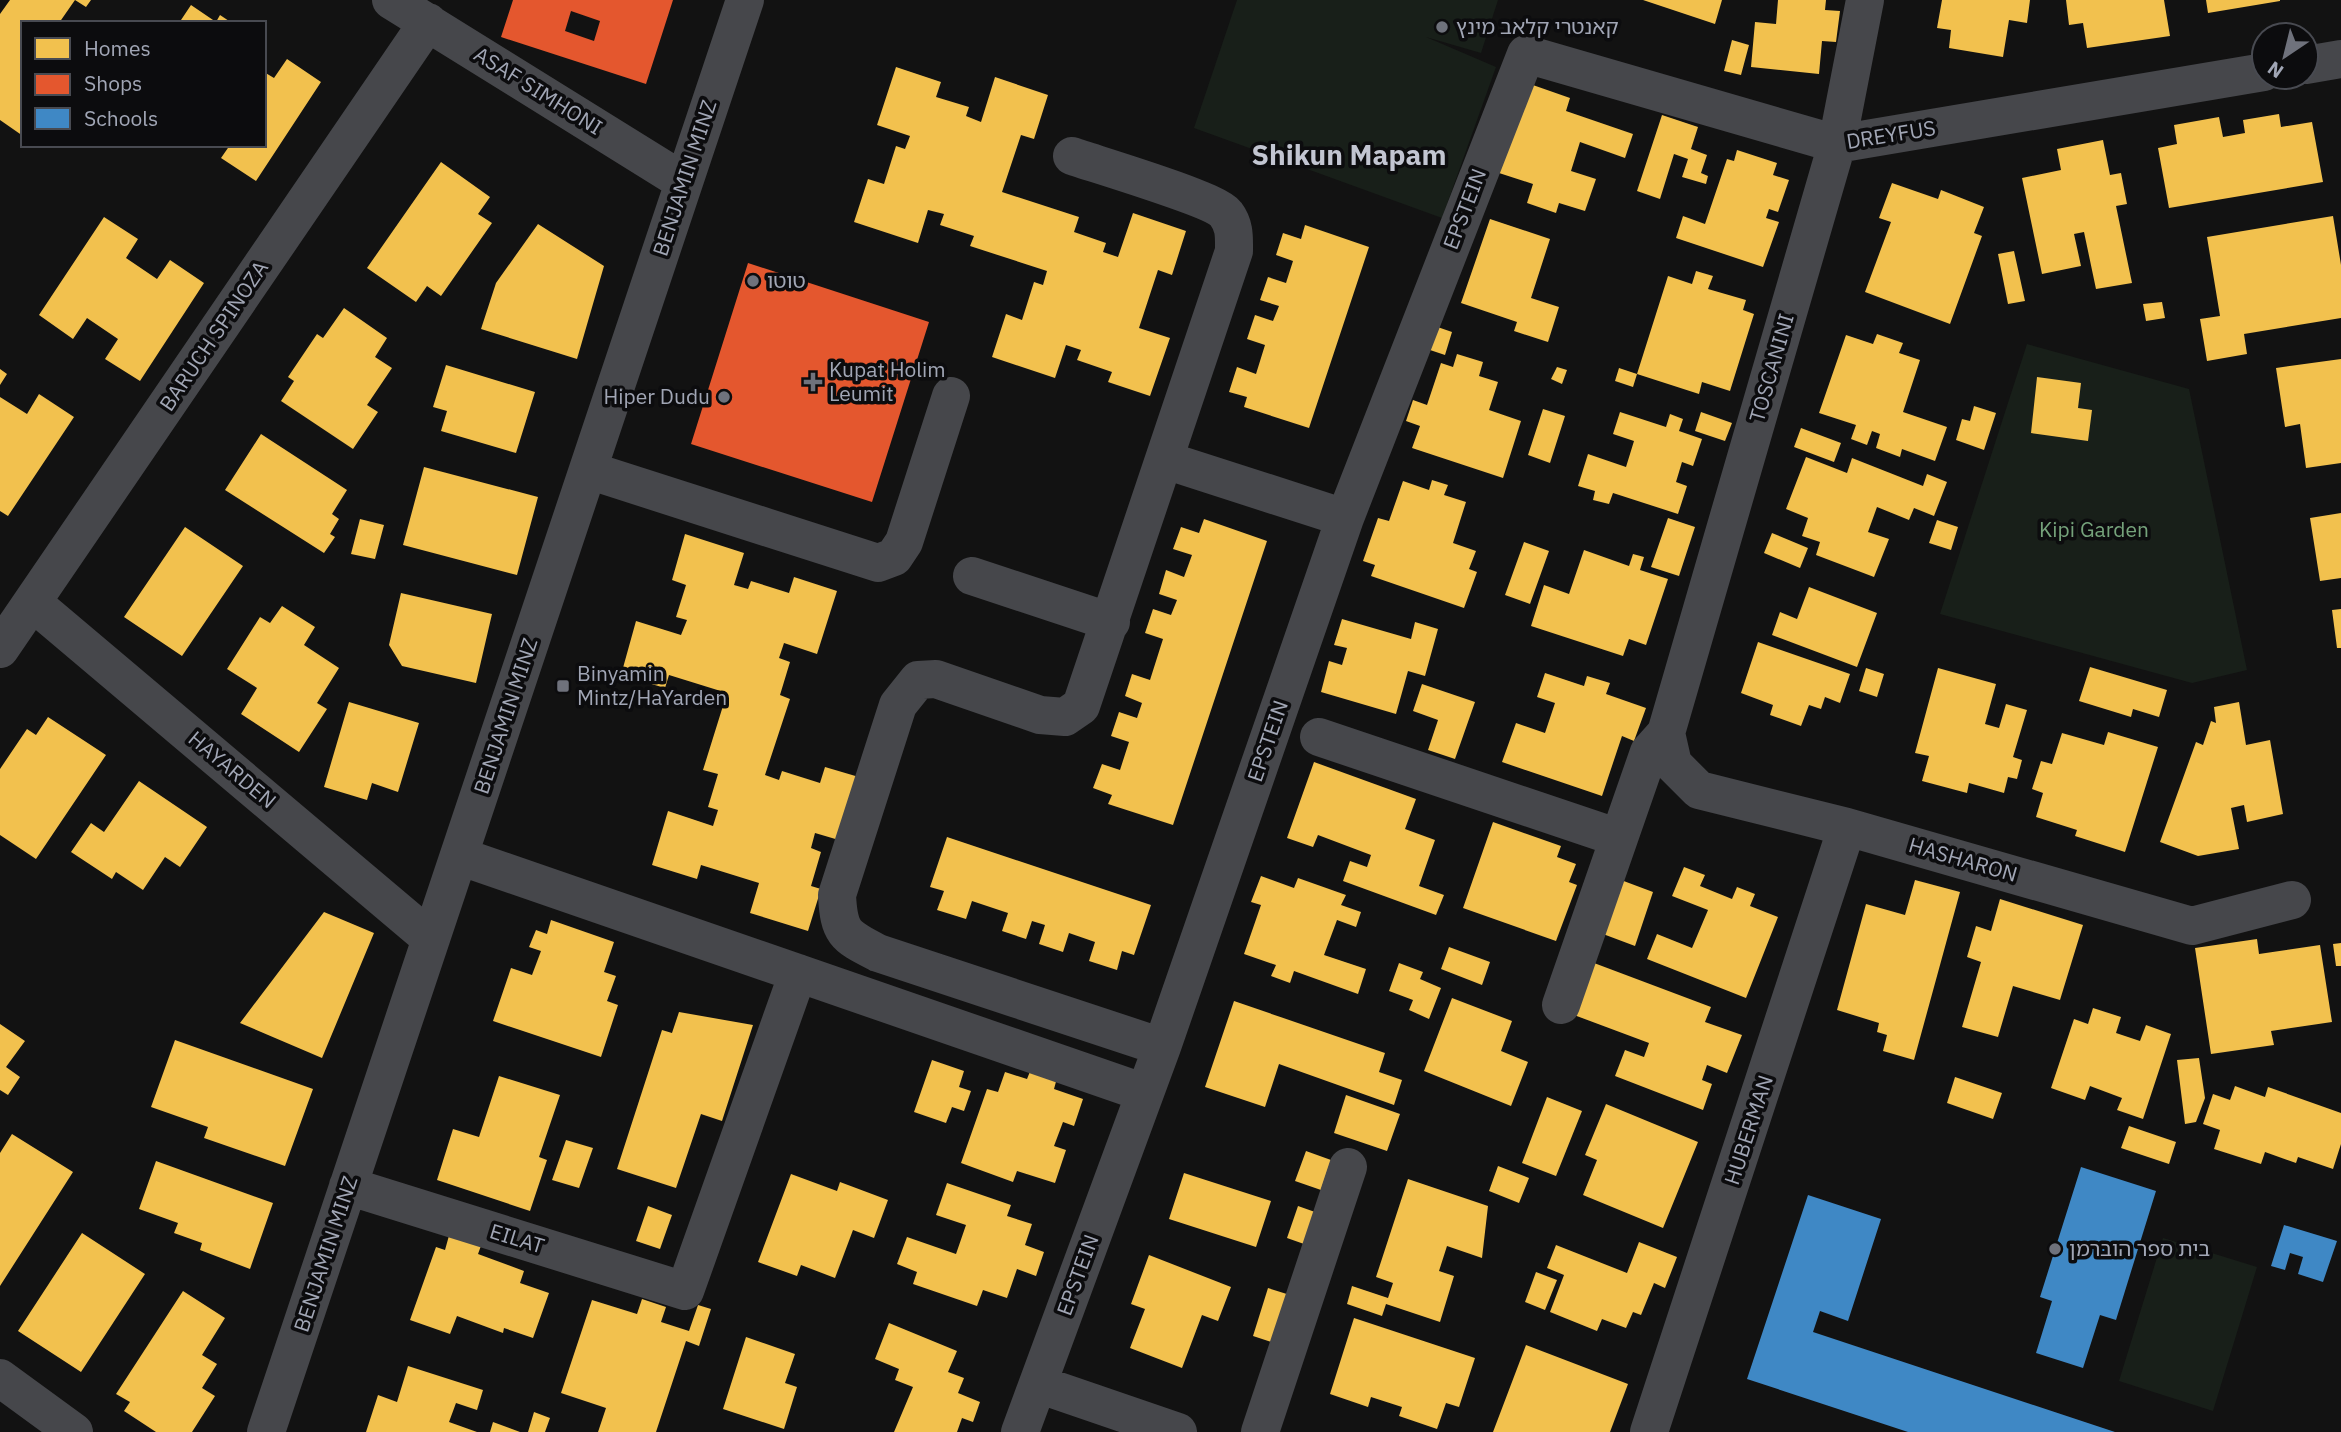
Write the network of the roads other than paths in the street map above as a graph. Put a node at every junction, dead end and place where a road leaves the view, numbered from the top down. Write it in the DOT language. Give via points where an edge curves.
graph roads {
  1 [pos="391,0"];
  2 [pos="745,0"];
  3 [pos="1865,0"];
  4 [pos="428,22"];
  5 [pos="1526,54"];
  6 [pos="2341,60"];
  7 [pos="2320,63"];
  8 [pos="2250,74"];
  9 [pos="1837,144"];
  10 [pos="1073,156"];
  11 [pos="684,183"];
  12 [pos="951,396"];
  13 [pos="1166,460"];
  14 [pos="588,470"];
  15 [pos="1345,518"];
  16 [pos="972,576"];
  17 [pos="32,602"];
  18 [pos="1111,622"];
  19 [pos="0,649"];
  20 [pos="1666,733"];
  21 [pos="1319,737"];
  22 [pos="1847,827"];
  23 [pos="1619,838"];
  24 [pos="459,856"];
  25 [pos="2292,900"];
  26 [pos="431,939"];
  27 [pos="799,973"];
  28 [pos="1561,1005"];
  29 [pos="1163,1047"];
  30 [pos="1145,1093"];
  31 [pos="1348,1167"];
  32 [pos="348,1186"];
  33 [pos="0,1378"];
  34 [pos="1038,1384"];
  35 [pos="75,1432"];
  36 [pos="266,1432"];
  37 [pos="1020,1432"];
  38 [pos="1178,1432"];
  39 [pos="1260,1432"];
  40 [pos="1649,1432"];
  1 -- 4 [label="street, ASAF SIMHONI"];
  2 -- 11 [label="street, BENJAMIN MINZ"];
  3 -- 9 [label="street, TOSCANINI"];
  4 -- 11 [label="street, ASAF SIMHONI"];
  4 -- 17 [label="street, BARUCH SPINOZA"];
  5 -- 9 [label="street, DREYFUS"];
  5 -- 15 [label="street, EPSTEIN"];
  6 -- 7 [label="street"];
  8 -- 9 [label="street, DREYFUS"];
  9 -- 20 [label="street, TOSCANINI"];
  10 -- 13 [label="street" via="1198,199 1224,212 1234,230 1234,251"];
  11 -- 14 [label="street, BENJAMIN MINZ"];
  12 -- 14 [label="street" via="904,542 894,557 878,563"];
  13 -- 15 [label="street"];
  13 -- 18 [label="street"];
  14 -- 24 [label="street, BENJAMIN MINZ"];
  15 -- 29 [label="street, EPSTEIN"];
  16 -- 18 [label="street"];
  17 -- 19 [label="street, BARUCH SPINOZA"];
  17 -- 26 [label="street, HAYARDEN"];
  18 -- 29 [label="street" via="1081,706 1065,717 1040,715 936,679 918,680 898,705 837,895 839,922 852,939 878,953"];
  20 -- 22 [label="street, HASHARON" via="1673,764 1699,790"];
  20 -- 23 [label="street" via="1649,752"];
  21 -- 23 [label="street"];
  22 -- 25 [label="street, HASHARON" via="2192,926"];
  22 -- 40 [label="street, HUBERMAN"];
  23 -- 28 [label="street"];
  24 -- 26 [label="street, BENJAMIN MINZ"];
  24 -- 27 [label="street"];
  26 -- 32 [label="street, BENJAMIN MINZ"];
  27 -- 30 [label="street"];
  27 -- 32 [label="street, EILAT" via="685,1291"];
  29 -- 30 [label="street, EPSTEIN"];
  30 -- 34 [label="street, EPSTEIN"];
  31 -- 39 [label="street"];
  32 -- 36 [label="street, BENJAMIN MINZ"];
  33 -- 35 [label="street"];
  34 -- 37 [label="street, EPSTEIN"];
  34 -- 38 [label="street"];
}
